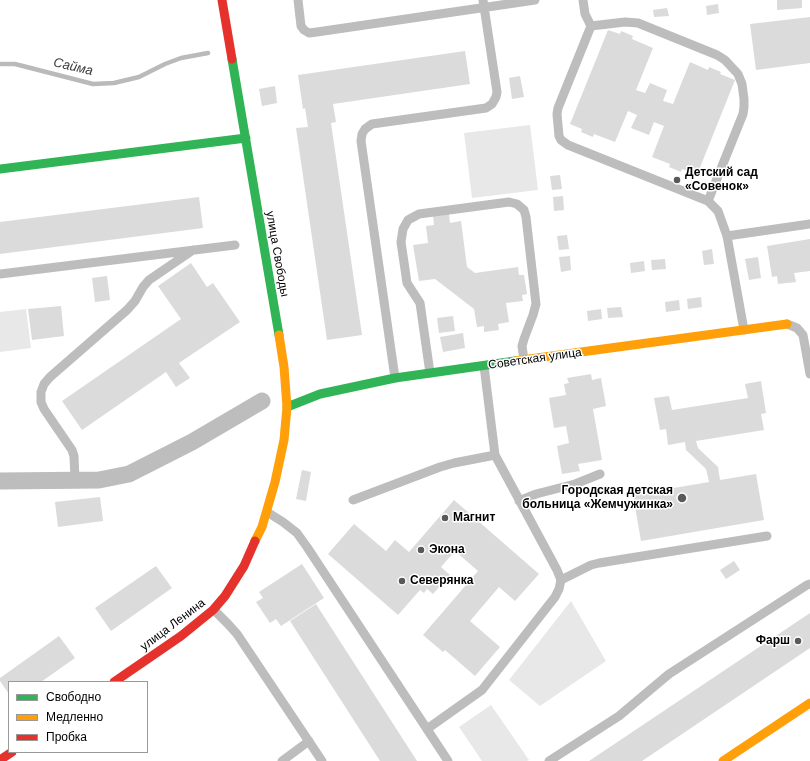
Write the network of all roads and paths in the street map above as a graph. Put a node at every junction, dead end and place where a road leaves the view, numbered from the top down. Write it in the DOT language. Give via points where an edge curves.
graph roads {
  1 [pos="222,0"];
  2 [pos="298,0"];
  3 [pos="535,0"];
  4 [pos="583,0"];
  5 [pos="483,4"];
  6 [pos="591,26"];
  7 [pos="246,138"];
  8 [pos="0,169"];
  9 [pos="708,201"];
  10 [pos="810,224"];
  11 [pos="726,236"];
  12 [pos="235,244"];
  13 [pos="193,250"];
  14 [pos="0,274"];
  15 [pos="787,324"];
  16 [pos="744,330"];
  17 [pos="524,360"];
  18 [pos="484,366"];
  19 [pos="430,373"];
  20 [pos="810,374"];
  21 [pos="395,378"];
  22 [pos="262,401"];
  23 [pos="287,407"];
  24 [pos="495,455"];
  25 [pos="600,474"];
  26 [pos="74,480"];
  27 [pos="0,481"];
  28 [pos="353,500"];
  29 [pos="519,501"];
  30 [pos="267,512"];
  31 [pos="767,536"];
  32 [pos="560,580"];
  33 [pos="810,584"];
  34 [pos="214,610"];
  35 [pos="115,681"];
  36 [pos="810,703"];
  37 [pos="427,729"];
  38 [pos="309,741"];
  39 [pos="10,753"];
  40 [pos="0,760"];
  41 [pos="282,761"];
  42 [pos="322,761"];
  43 [pos="448,761"];
  44 [pos="550,761"];
  45 [pos="723,761"];
  1 -- 7 [label="street, улица Свободы"];
  2 -- 5 [label="lane" via="301,26 309,33"];
  3 -- 5 [label="lane"];
  4 -- 6 [label="lane" via="585,14"];
  5 -- 21 [label="lane" via="497,92 492,104 486,108 372,124 362,134"];
  6 -- 9 [label="lane" via="558,108 561,140"];
  6 -- 9 [label="lane" via="625,22 638,24 716,55 725,60 738,74 744,99 743,114"];
  7 -- 8 [label="street"];
  7 -- 23 [label="street, улица Свободы" via="284,367"];
  9 -- 11 [label="lane" via="718,211"];
  10 -- 11 [label="lane"];
  11 -- 16 [label="lane"];
  12 -- 13 [label="lane"];
  13 -- 14 [label="lane"];
  13 -- 26 [label="lane" via="149,280 127,310 44,384 41,402 72,450"];
  15 -- 16 [label="street, Советская улица"];
  15 -- 20 [label="lane" via="797,328 803,335"];
  16 -- 17 [label="street, Советская улица"];
  17 -- 18 [label="street, Советская улица"];
  17 -- 19 [label="lane" via="522,346 536,304 524,210 509,202 419,214 408,220 403,229 401,242 407,283 420,303"];
  18 -- 19 [label="street, Советская улица"];
  18 -- 24 [label="lane"];
  19 -- 21 [label="street, Советская улица"];
  21 -- 23 [label="street, Советская улица" via="320,394"];
  22 -- 26 [label="street" via="192,442 129,474 99,480"];
  23 -- 30 [label="street, улица Свободы" via="284,440"];
  24 -- 28 [label="lane" via="440,467"];
  24 -- 29 [label="lane"];
  25 -- 29 [label="lane"];
  26 -- 27 [label="street"];
  29 -- 32 [label="lane"];
  30 -- 34 [label="street, улица Ленина" via="244,566"];
  30 -- 37 [label="lane" via="296,533 307,547"];
  31 -- 32 [label="lane" via="599,563"];
  32 -- 37 [label="lane" via="555,597 482,690"];
  33 -- 44 [label="lane" via="669,674 619,716"];
  34 -- 35 [label="street, улица Ленина"];
  34 -- 38 [label="lane" via="237,634"];
  36 -- 45 [label="street"];
  37 -- 43 [label="lane"];
  38 -- 41 [label="lane"];
  38 -- 42 [label="lane"];
  39 -- 40 [label="street"];
}
